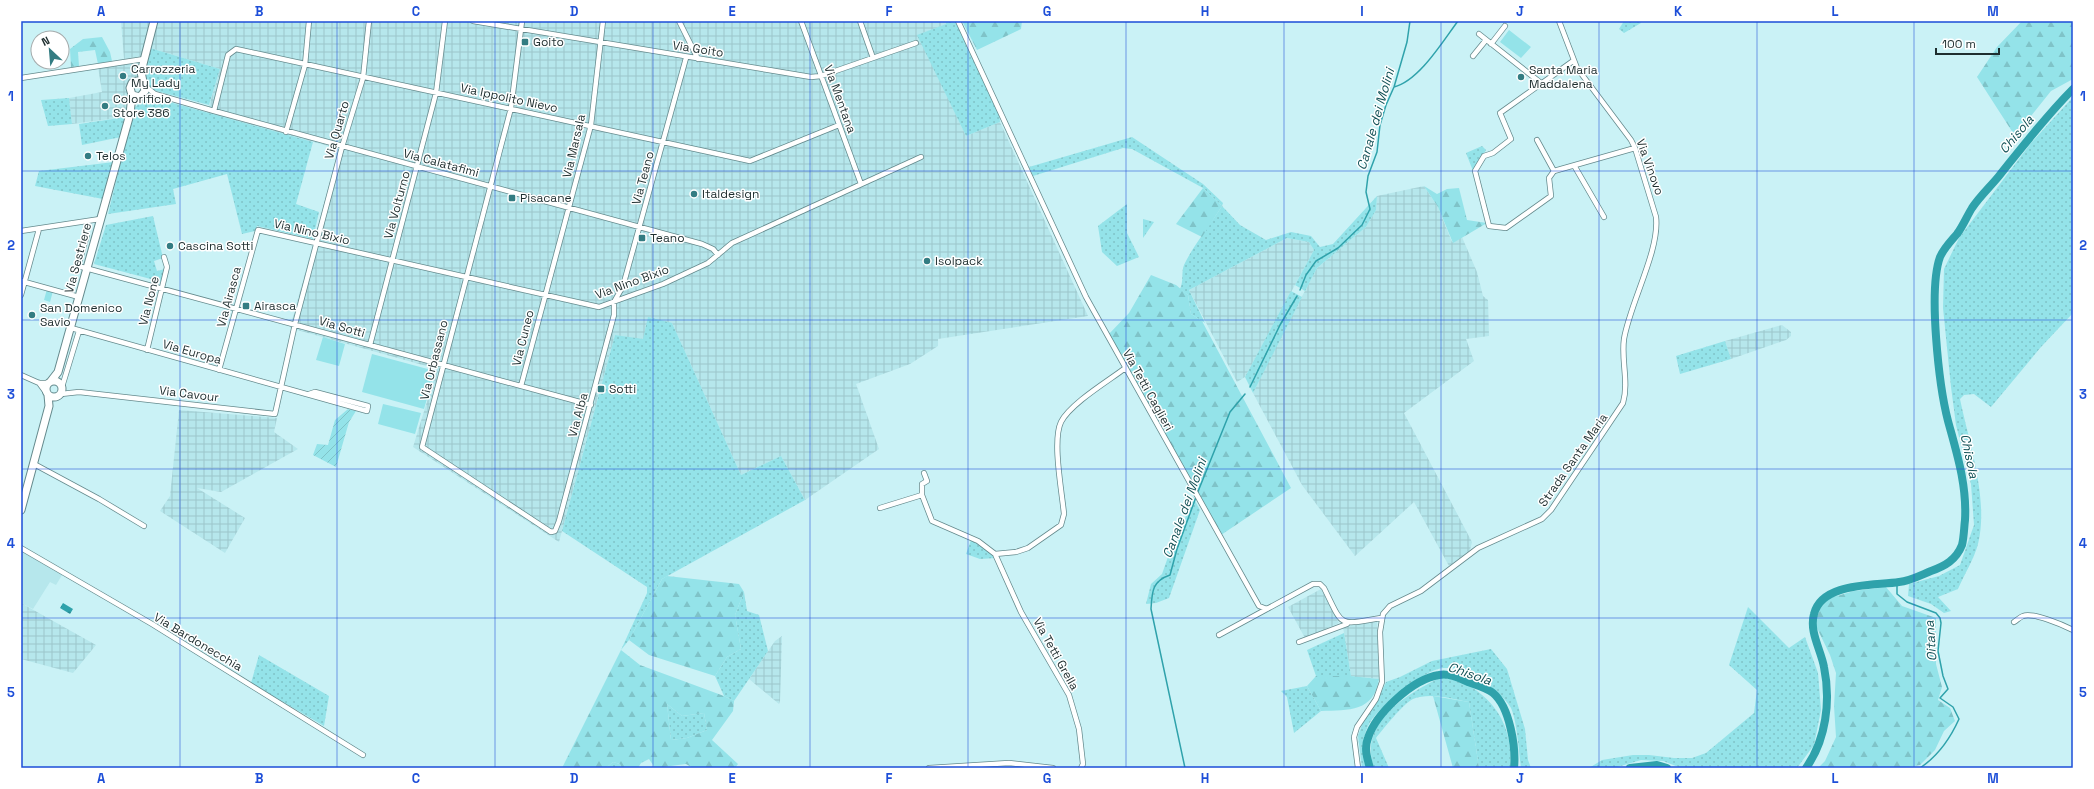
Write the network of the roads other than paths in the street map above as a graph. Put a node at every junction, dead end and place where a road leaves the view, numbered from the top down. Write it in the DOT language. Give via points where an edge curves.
graph roads {
  1 [pos="154,21"];
  2 [pos="309,21"];
  3 [pos="369,21"];
  4 [pos="445,21"];
  5 [pos="473,21"];
  6 [pos="522,21"];
  7 [pos="603,21"];
  8 [pos="679,21"];
  9 [pos="801,21"];
  10 [pos="860,21"];
  11 [pos="958,21"];
  12 [pos="1559,21"];
  13 [pos="1505,26"];
  14 [pos="521,29"];
  15 [pos="1479,34"];
  16 [pos="1486,40"];
  17 [pos="601,42"];
  18 [pos="916,43"];
  19 [pos="1491,44"];
  20 [pos="1473,56"];
  21 [pos="144,58"];
  22 [pos="686,58"];
  23 [pos="873,58"];
  24 [pos="698,59"];
  25 [pos="1573,61"];
  26 [pos="305,65"];
  27 [pos="141,72"];
  28 [pos="821,76"];
  29 [pos="21,78"];
  30 [pos="363,78"];
  31 [pos="134,82"];
  32 [pos="1541,83"];
  33 [pos="144,85"];
  34 [pos="436,92"];
  35 [pos="155,94"];
  36 [pos="138,96"];
  37 [pos="511,108"];
  38 [pos="214,111"];
  39 [pos="591,125"];
  40 [pos="839,125"];
  41 [pos="286,132"];
  42 [pos="663,140"];
  43 [pos="1537,140"];
  44 [pos="342,147"];
  45 [pos="1635,148"];
  46 [pos="921,157"];
  47 [pos="1575,166"];
  48 [pos="417,167"];
  49 [pos="1554,171"];
  50 [pos="861,184"];
  51 [pos="490,186"];
  52 [pos="570,208"];
  53 [pos="1604,218"];
  54 [pos="100,219"];
  55 [pos="1657,226"];
  56 [pos="640,228"];
  57 [pos="39,229"];
  58 [pos="258,230"];
  59 [pos="21,231"];
  60 [pos="86,235"];
  61 [pos="318,243"];
  62 [pos="718,255"];
  63 [pos="164,257"];
  64 [pos="392,261"];
  65 [pos="87,268"];
  66 [pos="466,278"];
  67 [pos="23,281"];
  68 [pos="163,289"];
  69 [pos="21,295"];
  70 [pos="544,295"];
  71 [pos="80,297"];
  72 [pos="614,302"];
  73 [pos="236,309"];
  74 [pos="295,324"];
  75 [pos="70,328"];
  76 [pos="79,331"];
  77 [pos="370,345"];
  78 [pos="147,350"];
  79 [pos="443,365"];
  80 [pos="1124,369"];
  81 [pos="219,370"];
  82 [pos="58,372"];
  83 [pos="21,375"];
  84 [pos="50,382"];
  85 [pos="39,383"];
  86 [pos="521,386"];
  87 [pos="282,387"];
  88 [pos="60,390"];
  89 [pos="48,394"];
  90 [pos="309,394"];
  91 [pos="591,405"];
  92 [pos="49,406"];
  93 [pos="34,464"];
  94 [pos="924,473"];
  95 [pos="922,495"];
  96 [pos="880,508"];
  97 [pos="21,510"];
  98 [pos="144,526"];
  99 [pos="555,531"];
  100 [pos="21,548"];
  101 [pos="995,554"];
  102 [pos="1267,609"];
  103 [pos="1381,618"];
  104 [pos="2014,622"];
  105 [pos="1348,624"];
  106 [pos="2073,630"];
  107 [pos="1219,635"];
  108 [pos="1299,642"];
  109 [pos="363,755"];
  110 [pos="929,768"];
  111 [pos="1053,768"];
  112 [pos="1081,768"];
  113 [pos="1358,768"];
  1 -- 21 [label="main road"];
  2 -- 26 [label="street"];
  3 -- 30 [label="street, Via Quarto"];
  4 -- 34 [label="street, Via Volturno"];
  5 -- 14 [label="street, Via Goito"];
  6 -- 14 [label="street, Via Orbassano"];
  7 -- 17 [label="street, Via Marsala"];
  8 -- 24 [label="street"];
  9 -- 28 [label="street, Via Mentana"];
  10 -- 23 [label="street"];
  11 -- 80 [label="street, Via Tetti Caglieri" via="1086,297"];
  12 -- 25 [label="street, Via Vinovo"];
  13 -- 19 [label="street"];
  14 -- 17 [label="street, Via Goito"];
  14 -- 37 [label="street, Via Orbassano"];
  15 -- 16 [label="street"];
  16 -- 19 [label="street"];
  16 -- 20 [label="street"];
  17 -- 22 [label="street, Via Goito"];
  17 -- 39 [label="street, Via Marsala"];
  18 -- 23 [label="street, Via Goito"];
  19 -- 32 [label="street"];
  21 -- 27 [label="main road"];
  21 -- 29 [label="street"];
  22 -- 24 [label="street, Via Goito"];
  22 -- 42 [label="street, Via Teano"];
  23 -- 28 [label="street, Via Goito"];
  24 -- 28 [label="street, Via Goito" via="811,77"];
  25 -- 32 [label="street"];
  25 -- 45 [label="street, Via Vinovo"];
  26 -- 30 [label="street, Via Ippolito Nievo"];
  26 -- 38 [label="street, Via Ippolito Nievo" via="236,49 228,55"];
  26 -- 41 [label="street"];
  27 -- 31 [label="main road"];
  27 -- 33 [label="main road"];
  28 -- 40 [label="street, Via Mentana"];
  30 -- 34 [label="street, Via Ippolito Nievo"];
  30 -- 44 [label="street, Via Quarto"];
  31 -- 33 [label="main road" via="139,81"];
  31 -- 36 [label="main road" via="130,88"];
  32 -- 49 [label="street" via="1501,112 1511,140 1493,153 1484,156 1475,171 1489,226 1506,228 1551,196 1549,178"];
  33 -- 35 [label="street, Via Calatafimi"];
  33 -- 36 [label="main road" via="145,91"];
  34 -- 37 [label="street, Via Ippolito Nievo"];
  34 -- 48 [label="street, Via Volturno"];
  35 -- 36 [label="street, Via Calatafimi"];
  35 -- 38 [label="street, Via Calatafimi"];
  36 -- 54 [label="main road, Via Sestriere" via="131,109"];
  37 -- 39 [label="street, Via Ippolito Nievo"];
  37 -- 51 [label="street, Via Orbassano"];
  38 -- 41 [label="street, Via Calatafimi"];
  39 -- 42 [label="street, Via Ippolito Nievo"];
  39 -- 52 [label="street, Via Marsala"];
  40 -- 42 [label="street, Via Ippolito Nievo" via="750,161"];
  40 -- 50 [label="street, Via Mentana"];
  41 -- 44 [label="street, Via Calatafimi"];
  42 -- 56 [label="street, Via Teano"];
  43 -- 49 [label="street"];
  44 -- 48 [label="street, Via Calatafimi"];
  44 -- 61 [label="street, Via Quarto"];
  45 -- 47 [label="street"];
  45 -- 55 [label="street, Via Vinovo" via="1654,207"];
  46 -- 50 [label="street, Via Nino Bixio"];
  47 -- 49 [label="street"];
  47 -- 53 [label="street"];
  48 -- 51 [label="street, Via Calatafimi"];
  48 -- 64 [label="street, Via Volturno"];
  50 -- 62 [label="street, Via Nino Bixio" via="732,243"];
  51 -- 52 [label="street, Via Calatafimi"];
  51 -- 66 [label="street, Via Orbassano"];
  52 -- 56 [label="street, Via Calatafimi"];
  52 -- 70 [label="street, Via Marsala"];
  54 -- 57 [label="street"];
  54 -- 65 [label="main road, Via Sestriere"];
  55 -- 103 [label="street, Strada Santa Maria" via="1627,324 1624,341 1626,393 1623,404 1551,510 1542,519 1478,548 1421,591 1390,606"];
  56 -- 62 [label="street, Via Calatafimi" via="710,246"];
  56 -- 72 [label="street, Via Teano" via="623,286"];
  57 -- 59 [label="street"];
  57 -- 67 [label="street"];
  58 -- 61 [label="street, Via Nino Bixio"];
  58 -- 73 [label="street, Via Airasca"];
  60 -- 65 [label="street" via="78,266"];
  61 -- 64 [label="street, Via Nino Bixio"];
  61 -- 74 [label="street, Via Quarto"];
  62 -- 72 [label="street, Via Nino Bixio" via="708,263 663,284"];
  63 -- 68 [label="street, Via None" via="168,267"];
  64 -- 66 [label="street, Via Nino Bixio"];
  64 -- 77 [label="street, Via Volturno"];
  65 -- 68 [label="street, Via Sotti"];
  65 -- 71 [label="main road, Via Sestriere"];
  66 -- 70 [label="street, Via Nino Bixio"];
  66 -- 79 [label="street, Via Orbassano"];
  67 -- 69 [label="street"];
  67 -- 71 [label="street"];
  68 -- 73 [label="street, Via Sotti"];
  68 -- 78 [label="street, Via None"];
  70 -- 72 [label="street, Via Nino Bixio" via="599,307"];
  70 -- 86 [label="street, Via Cuneo"];
  71 -- 75 [label="main road, Via Sestriere"];
  72 -- 91 [label="street, Via Alba" via="614,315"];
  73 -- 74 [label="street, Via Sotti"];
  73 -- 81 [label="street, Via Airasca"];
  74 -- 77 [label="street, Via Sotti"];
  74 -- 87 [label="street, Via Quarto" via="280,382"];
  75 -- 76 [label="street, Via Europa"];
  75 -- 82 [label="main road, Via Sestriere"];
  76 -- 78 [label="street, Via Europa"];
  76 -- 88 [label="street"];
  77 -- 79 [label="street, Via Sotti"];
  78 -- 81 [label="street, Via Europa"];
  79 -- 86 [label="street, Via Sotti"];
  79 -- 99 [label="street, Via Orbassano" via="422,446 551,532"];
  80 -- 101 [label="street" via="1072,408 1061,422 1057,446 1064,514 1061,525 1028,548"];
  80 -- 102 [label="street, Via Tetti Caglieri" via="1259,606"];
  81 -- 87 [label="street, Via Europa"];
  82 -- 84 [label="main road"];
  82 -- 88 [label="main road"];
  83 -- 85 [label="street"];
  84 -- 85 [label="street"];
  84 -- 88 [label="main road" via="58,382"];
  84 -- 89 [label="main road" via="46,386"];
  85 -- 89 [label="street"];
  86 -- 91 [label="street, Via Sotti"];
  87 -- 88 [label="street, Via Cavour" via="273,414"];
  87 -- 90 [label="street, Via Europa"];
  88 -- 89 [label="main road" via="51,397"];
  88 -- 92 [label="main road"];
  89 -- 92 [label="main road"];
  90 -- 90 [label="street, Via Europa" via="367,411 368,406 315,392"];
  91 -- 99 [label="street, Via Alba"];
  92 -- 93 [label="main road"];
  93 -- 97 [label="main road"];
  93 -- 98 [label="street"];
  94 -- 95 [label="street" via="927,481 922,484"];
  95 -- 96 [label="street"];
  95 -- 101 [label="street" via="932,522 978,542"];
  100 -- 109 [label="street, Via Bardonecchia" via="152,624"];
  101 -- 112 [label="street, Via Tetti Grella" via="1021,612 1071,700 1079,729"];
  102 -- 105 [label="street" via="1312,584 1320,584 1341,621"];
  102 -- 107 [label="street"];
  103 -- 105 [label="street"];
  103 -- 113 [label="street" via="1382,682 1376,699 1354,737"];
  104 -- 106 [label="street" via="2023,616 2034,617"];
  105 -- 108 [label="street"];
  110 -- 111 [label="street" via="1009,763"];
}
